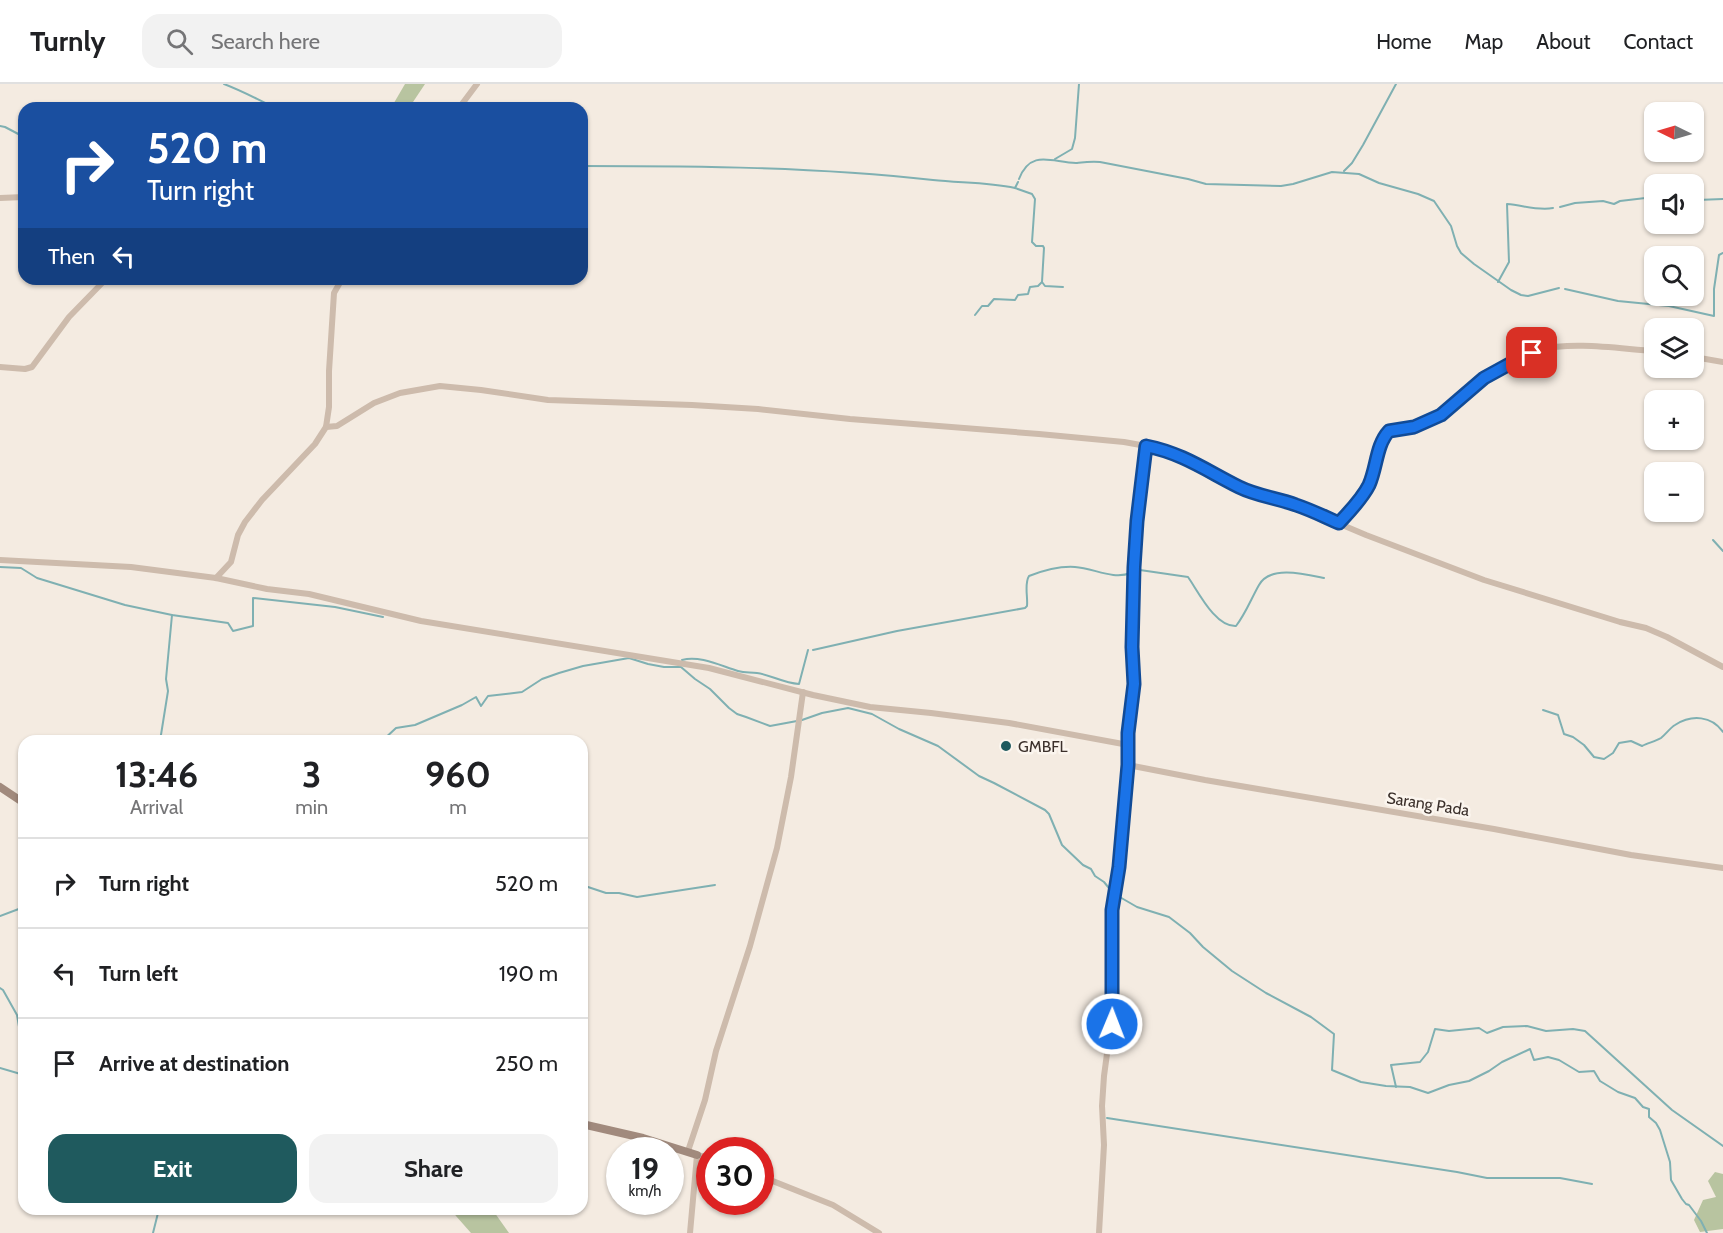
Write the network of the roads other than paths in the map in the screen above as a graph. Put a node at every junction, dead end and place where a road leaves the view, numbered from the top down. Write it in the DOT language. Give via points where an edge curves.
graph roads {
  1 [pos="477,84"];
  2 [pos="464,102"];
  3 [pos="18,197"];
  4 [pos="0,198"];
  5 [pos="100,285"];
  6 [pos="339,285"];
  7 [pos="1644,350"];
  8 [pos="1704,359"];
  9 [pos="1723,362"];
  10 [pos="0,367"];
  11 [pos="326,427"];
  12 [pos="1146,446"];
  13 [pos="1339,523"];
  14 [pos="0,560"];
  15 [pos="216,578"];
  16 [pos="1723,667"];
  17 [pos="803,692"];
  18 [pos="1128,749"];
  19 [pos="1128,765"];
  20 [pos="0,787"];
  21 [pos="18,799"];
  22 [pos="1723,868"];
  23 [pos="588,1126"];
  24 [pos="688,1151"];
  25 [pos="696,1155"];
  26 [pos="696,1166"];
  27 [pos="774,1182"];
  28 [pos="690,1233"];
  29 [pos="879,1233"];
  30 [pos="1099,1233"];
  1 -- 2 [label="street"];
  3 -- 4 [label="street"];
  5 -- 10 [label="street" via="69,316 32,367"];
  6 -- 11 [label="street" via="334,293"];
  7 -- 13 [label="street" via="1587,346 1541,350 1484,378 1441,415 1414,427 1389,431 1380,445 1368,486"];
  8 -- 9 [label="street"];
  11 -- 12 [label="street" via="337,426 374,403 400,393 440,386 548,400 758,409"];
  11 -- 15 [label="street" via="245,522 231,562"];
  12 -- 13 [label="street" via="1187,458 1240,488"];
  12 -- 18 [label="street" via="1134,567 1134,684"];
  13 -- 16 [label="street" via="1484,580 1646,628"];
  14 -- 15 [label="street" via="131,567"];
  15 -- 17 [label="street" via="309,594 421,621 709,668"];
  17 -- 18 [label="street" via="870,707 1009,723 1123,744"];
  17 -- 24 [label="street" via="777,848"];
  18 -- 19 [label="street"];
  19 -- 22 [label="street, Sarang Pada"];
  19 -- 30 [label="street" via="1112,910 1112,1024 1102,1106"];
  20 -- 21 [label="street"];
  23 -- 24 [label="street"];
  24 -- 25 [label="street"];
  26 -- 28 [label="street"];
  27 -- 29 [label="street" via="832,1205"];
}
